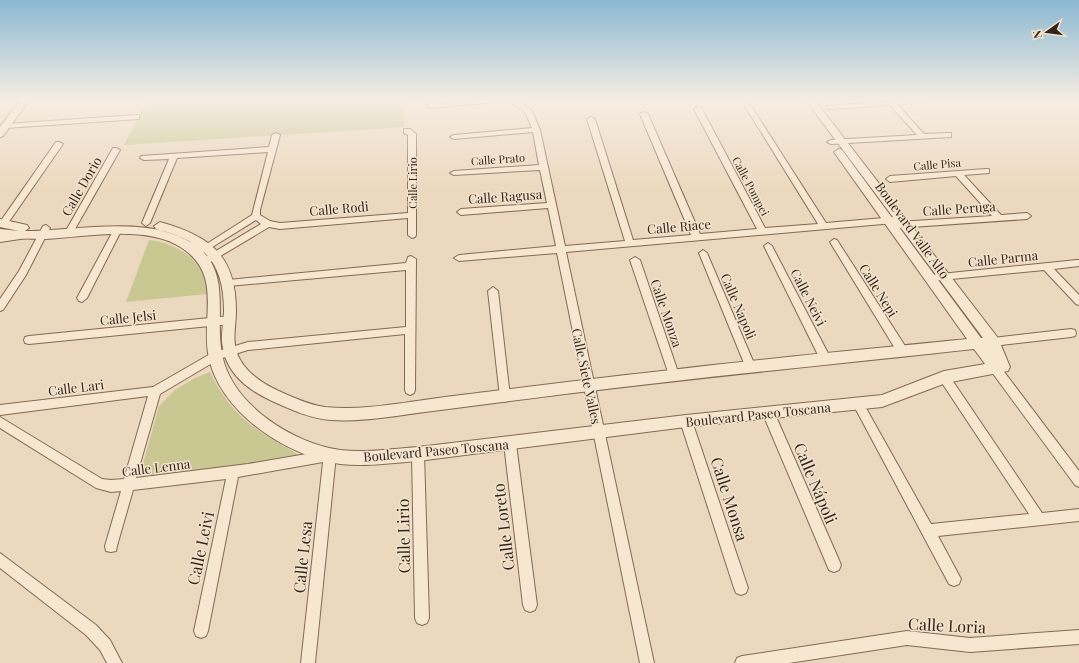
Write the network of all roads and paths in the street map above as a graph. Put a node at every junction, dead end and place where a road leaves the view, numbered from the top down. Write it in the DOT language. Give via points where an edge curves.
graph roads {
  1 [pos="407,130"];
  2 [pos="536,130"];
  3 [pos="594,130"];
  4 [pos="651,130"];
  5 [pos="709,130"];
  6 [pos="763,130"];
  7 [pos="826,130"];
  8 [pos="828,130"];
  9 [pos="917,130"];
  10 [pos="276,135"];
  11 [pos="948,135"];
  12 [pos="923,136"];
  13 [pos="454,137"];
  14 [pos="836,142"];
  15 [pos="58,144"];
  16 [pos="272,149"];
  17 [pos="116,150"];
  18 [pos="174,156"];
  19 [pos="144,158"];
  20 [pos="543,167"];
  21 [pos="986,171"];
  22 [pos="454,173"];
  23 [pos="958,173"];
  24 [pos="890,179"];
  25 [pos="551,205"];
  26 [pos="461,212"];
  27 [pos="256,216"];
  28 [pos="412,216"];
  29 [pos="1027,216"];
  30 [pos="999,218"];
  31 [pos="897,222"];
  32 [pos="146,223"];
  33 [pos="267,224"];
  34 [pos="824,226"];
  35 [pos="1,227"];
  36 [pos="70,231"];
  37 [pos="116,231"];
  38 [pos="44,232"];
  39 [pos="763,232"];
  40 [pos="412,235"];
  41 [pos="24,236"];
  42 [pos="696,238"];
  43 [pos="0,239"];
  44 [pos="834,242"];
  45 [pos="630,244"];
  46 [pos="768,246"];
  47 [pos="560,250"];
  48 [pos="703,253"];
  49 [pos="206,254"];
  50 [pos="459,258"];
  51 [pos="635,260"];
  52 [pos="1078,263"];
  53 [pos="1047,266"];
  54 [pos="944,277"];
  55 [pos="931,278"];
  56 [pos="228,283"];
  57 [pos="493,291"];
  58 [pos="82,298"];
  59 [pos="1079,301"];
  60 [pos="0,307"];
  61 [pos="230,320"];
  62 [pos="214,321"];
  63 [pos="410,330"];
  64 [pos="1071,333"];
  65 [pos="28,340"];
  66 [pos="993,342"];
  67 [pos="977,344"];
  68 [pos="230,351"];
  69 [pos="903,352"];
  70 [pos="216,356"];
  71 [pos="826,360"];
  72 [pos="751,368"];
  73 [pos="1000,371"];
  74 [pos="674,375"];
  75 [pos="944,377"];
  76 [pos="589,386"];
  77 [pos="410,390"];
  78 [pos="156,391"];
  79 [pos="506,397"];
  80 [pos="858,404"];
  81 [pos="0,410"];
  82 [pos="768,412"];
  83 [pos="686,421"];
  84 [pos="0,422"];
  85 [pos="598,432"];
  86 [pos="510,444"];
  87 [pos="418,454"];
  88 [pos="330,455"];
  89 [pos="233,472"];
  90 [pos="1079,481"];
  91 [pos="130,484"];
  92 [pos="1079,515"];
  93 [pos="1039,519"];
  94 [pos="928,531"];
  95 [pos="111,546"];
  96 [pos="0,560"];
  97 [pos="834,565"];
  98 [pos="954,579"];
  99 [pos="741,588"];
  100 [pos="530,606"];
  101 [pos="422,618"];
  102 [pos="201,631"];
  103 [pos="1079,637"];
  104 [pos="115,663"];
  105 [pos="308,663"];
  106 [pos="647,663"];
  107 [pos="742,663"];
  1 -- 28 [label="street, Calle Lirio" via="412,134"];
  2 -- 13 [label="street"];
  2 -- 20 [label="street, Calle Siete Valles"];
  3 -- 45 [label="street"];
  4 -- 42 [label="street"];
  5 -- 39 [label="street, Calle Pompei"];
  6 -- 34 [label="street"];
  7 -- 14 [label="street, Boulevard Valle Alto"];
  8 -- 14 [label="street, Boulevard Valle Alto"];
  9 -- 12 [label="street"];
  10 -- 16 [label="street"];
  11 -- 12 [label="street"];
  12 -- 14 [label="street"];
  14 -- 31 [label="street, Boulevard Valle Alto"];
  15 -- 35 [label="street"];
  16 -- 18 [label="street"];
  16 -- 27 [label="street"];
  17 -- 36 [label="street, Calle Dorio"];
  18 -- 19 [label="street"];
  18 -- 32 [label="street"];
  20 -- 22 [label="street, Calle Prato"];
  20 -- 25 [label="street, Calle Siete Valles"];
  21 -- 23 [label="street, Calle Pisa"];
  23 -- 24 [label="street, Calle Pisa"];
  23 -- 30 [label="street"];
  25 -- 26 [label="street, Calle Ragusa"];
  25 -- 47 [label="street, Calle Siete Valles"];
  27 -- 33 [label="street"];
  27 -- 49 [label="street"];
  28 -- 33 [label="street, Calle Rodi" via="291,225"];
  28 -- 40 [label="street"];
  29 -- 30 [label="street, Calle Peruga"];
  30 -- 31 [label="street, Calle Peruga"];
  31 -- 34 [label="street, Calle Riace"];
  31 -- 54 [label="street, Boulevard Valle Alto"];
  31 -- 55 [label="street, Boulevard Valle Alto"];
  32 -- 36 [label="street"];
  32 -- 49 [label="street" via="181,231 196,238"];
  33 -- 49 [label="street"];
  34 -- 39 [label="street, Calle Riace"];
  35 -- 38 [label="street"];
  35 -- 41 [label="street"];
  36 -- 37 [label="street"];
  36 -- 38 [label="street"];
  37 -- 49 [label="street" via="157,234"];
  37 -- 58 [label="street"];
  38 -- 41 [label="street"];
  38 -- 60 [label="street" via="23,273"];
  39 -- 42 [label="street, Calle Riace"];
  41 -- 43 [label="street"];
  42 -- 45 [label="street, Calle Riace"];
  44 -- 69 [label="street, Calle Nepi"];
  45 -- 47 [label="street, Calle Riace"];
  46 -- 71 [label="street, Calle Neivi"];
  47 -- 50 [label="street, Calle Riace"];
  47 -- 76 [label="street, Calle Siete Valles"];
  48 -- 72 [label="street, Calle Napoli"];
  49 -- 56 [label="street"];
  49 -- 62 [label="street, Boulevard Paseo Toscana" via="215,286"];
  51 -- 74 [label="street, Calle Monza"];
  52 -- 53 [label="street, Calle Parma"];
  53 -- 54 [label="street, Calle Parma"];
  53 -- 59 [label="street"];
  54 -- 55 [label="street, Calle Parma"];
  54 -- 66 [label="street, Boulevard Valle Alto"];
  55 -- 67 [label="street, Boulevard Valle Alto"];
  56 -- 61 [label="street"];
  56 -- 63 [label="street" via="411,262"];
  57 -- 79 [label="street"];
  61 -- 62 [label="street, Calle Jelsi"];
  61 -- 68 [label="street"];
  62 -- 65 [label="street, Calle Jelsi"];
  62 -- 70 [label="street, Boulevard Paseo Toscana"];
  63 -- 68 [label="street" via="248,346"];
  63 -- 77 [label="street"];
  64 -- 66 [label="street"];
  66 -- 67 [label="street"];
  66 -- 73 [label="street, Boulevard Valle Alto"];
  67 -- 69 [label="street"];
  67 -- 73 [label="street, Boulevard Valle Alto"];
  68 -- 70 [label="street"];
  68 -- 79 [label="street" via="238,368 252,383 275,396 320,412 354,414"];
  69 -- 71 [label="street"];
  70 -- 78 [label="street"];
  70 -- 88 [label="street, Boulevard Paseo Toscana" via="227,385 247,410 286,437"];
  71 -- 72 [label="street"];
  72 -- 74 [label="street"];
  73 -- 75 [label="street, Boulevard Paseo Toscana"];
  73 -- 90 [label="street, Boulevard Valle Alto"];
  74 -- 76 [label="street"];
  75 -- 80 [label="street, Boulevard Paseo Toscana" via="882,401"];
  75 -- 93 [label="street"];
  76 -- 79 [label="street"];
  76 -- 85 [label="street, Calle Siete Valles"];
  78 -- 81 [label="street, Calle Lari"];
  78 -- 91 [label="street"];
  80 -- 82 [label="street, Boulevard Paseo Toscana"];
  80 -- 94 [label="street"];
  82 -- 83 [label="street, Boulevard Paseo Toscana"];
  82 -- 97 [label="street, Calle Nápoli"];
  83 -- 85 [label="street, Boulevard Paseo Toscana"];
  83 -- 99 [label="street, Calle Monsa"];
  84 -- 91 [label="street, Calle Lenna" via="100,484"];
  85 -- 86 [label="street, Boulevard Paseo Toscana"];
  85 -- 106 [label="street, Calle Siete Valles"];
  86 -- 87 [label="street, Boulevard Paseo Toscana"];
  86 -- 100 [label="street, Calle Loreto"];
  87 -- 88 [label="street, Boulevard Paseo Toscana" via="380,457"];
  87 -- 101 [label="street, Calle Lirio"];
  88 -- 89 [label="street, Calle Lenna"];
  88 -- 105 [label="street, Calle Lesa"];
  89 -- 91 [label="street, Calle Lenna"];
  89 -- 102 [label="street, Calle Leivi"];
  91 -- 95 [label="street"];
  92 -- 93 [label="street"];
  93 -- 94 [label="street"];
  94 -- 98 [label="street"];
  96 -- 104 [label="street" via="90,630 105,645"];
  103 -- 107 [label="street, Calle Loria" via="970,646 908,638"];
}
